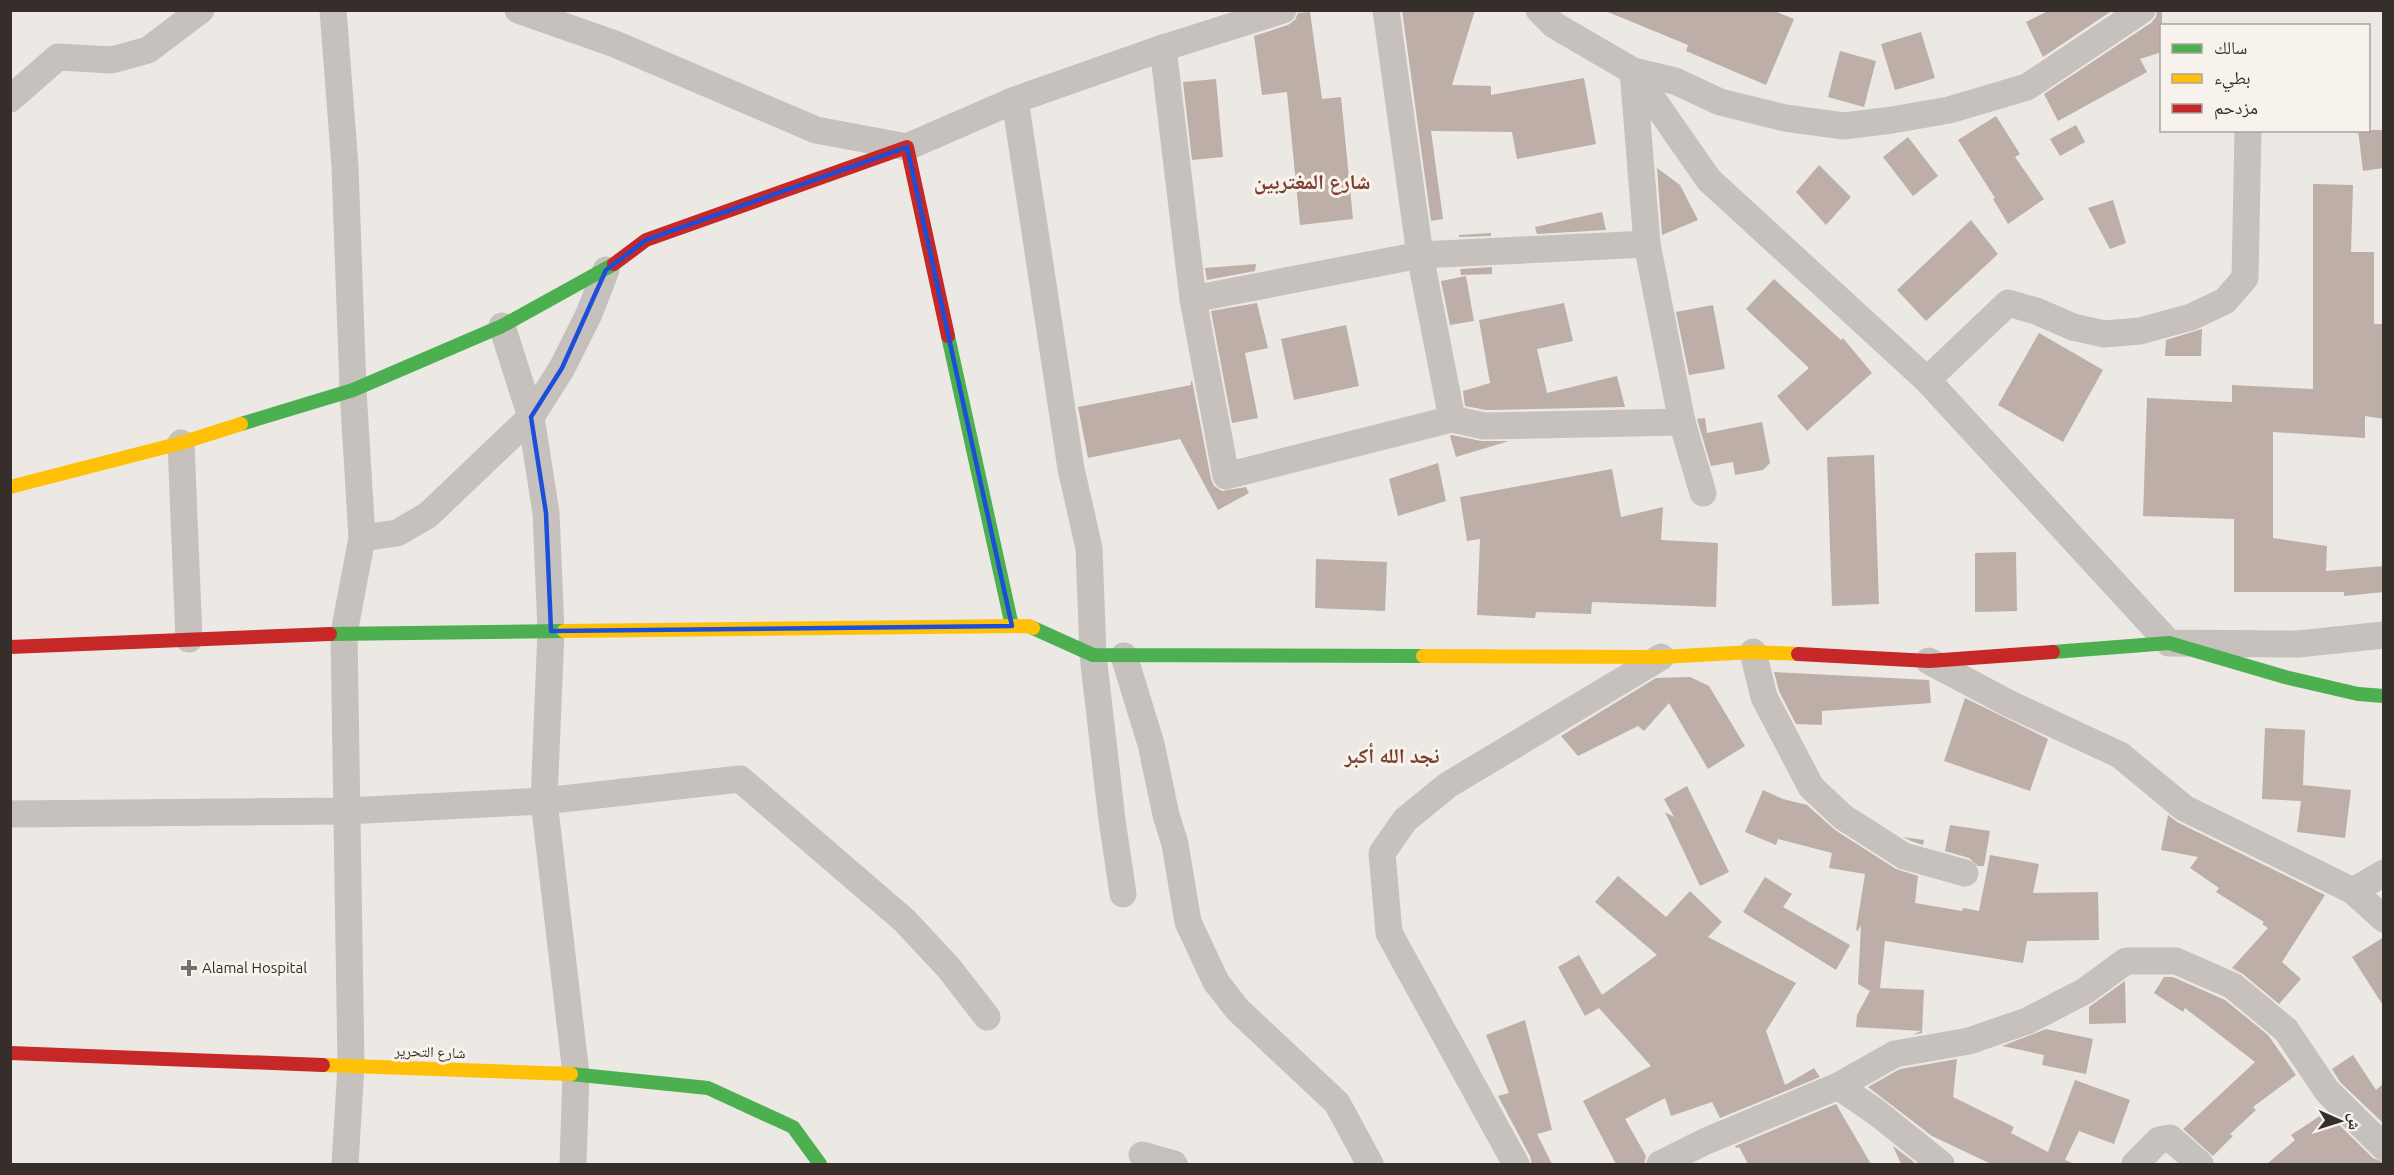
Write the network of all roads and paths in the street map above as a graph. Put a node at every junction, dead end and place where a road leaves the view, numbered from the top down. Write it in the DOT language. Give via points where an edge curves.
graph roads {
  1 [pos="201,10"];
  2 [pos="333,10"];
  3 [pos="518,10"];
  4 [pos="1283,10"];
  5 [pos="1386,10"];
  6 [pos="1539,10"];
  7 [pos="2142,10"];
  8 [pos="1163,48"];
  9 [pos="1633,71"];
  10 [pos="10,99"];
  11 [pos="1015,100"];
  12 [pos="2248,132"];
  13 [pos="907,147"];
  14 [pos="1647,244"];
  15 [pos="1420,255"];
  16 [pos="606,270"];
  17 [pos="1193,299"];
  18 [pos="502,326"];
  19 [pos="1927,380"];
  20 [pos="353,390"];
  21 [pos="531,417"];
  22 [pos="1452,419"];
  23 [pos="1682,422"];
  24 [pos="181,443"];
  25 [pos="10,487"];
  26 [pos="1703,494"];
  27 [pos="362,538"];
  28 [pos="1012,626"];
  29 [pos="551,631"];
  30 [pos="344,633"];
  31 [pos="2384,635"];
  32 [pos="189,639"];
  33 [pos="2169,643"];
  34 [pos="10,648"];
  35 [pos="1753,652"];
  36 [pos="1093,655"];
  37 [pos="1124,656"];
  38 [pos="1661,657"];
  39 [pos="1929,661"];
  40 [pos="2384,696"];
  41 [pos="544,801"];
  42 [pos="346,812"];
  43 [pos="10,814"];
  44 [pos="1965,873"];
  45 [pos="2384,873"];
  46 [pos="2353,891"];
  47 [pos="1123,894"];
  48 [pos="2384,919"];
  49 [pos="987,1017"];
  50 [pos="10,1053"];
  51 [pos="351,1066"];
  52 [pos="576,1074"];
  53 [pos="1838,1086"];
  54 [pos="2384,1148"];
  55 [pos="1142,1155"];
  56 [pos="345,1164"];
  57 [pos="573,1164"];
  58 [pos="820,1164"];
  59 [pos="1174,1164"];
  60 [pos="1370,1164"];
  61 [pos="1516,1164"];
  62 [pos="1660,1164"];
  63 [pos="1941,1164"];
  64 [pos="2135,1164"];
  65 [pos="2200,1164"];
  1 -- 10 [label="street" via="148,50 112,60 58,57"];
  2 -- 20 [label="street" via="345,166"];
  3 -- 13 [label="street" via="615,44 816,130"];
  4 -- 8 [label="street"];
  5 -- 15 [label="street"];
  6 -- 9 [label="street" via="1554,25"];
  7 -- 9 [label="street" via="2027,87 1949,110 1883,122 1844,126 1785,118 1720,102 1675,81"];
  8 -- 11 [label="street"];
  8 -- 17 [label="street"];
  9 -- 14 [label="street"];
  9 -- 19 [label="street" via="1709,180"];
  11 -- 13 [label="street"];
  11 -- 36 [label="street" via="1071,469 1089,548"];
  12 -- 19 [label="street" via="2245,278 2225,301 2191,317 2140,331 2104,333 2073,327 2008,303"];
  13 -- 16 [label="street" via="646,240"];
  13 -- 28 [label="street"];
  14 -- 15 [label="street"];
  14 -- 23 [label="street"];
  15 -- 17 [label="street"];
  15 -- 22 [label="street"];
  16 -- 18 [label="street"];
  16 -- 21 [label="street" via="562,368"];
  17 -- 22 [label="street" via="1226,476"];
  18 -- 20 [label="street"];
  18 -- 21 [label="street"];
  19 -- 33 [label="street"];
  20 -- 24 [label="street"];
  20 -- 27 [label="street"];
  21 -- 27 [label="street" via="428,515 397,533"];
  21 -- 29 [label="street" via="546,513"];
  22 -- 23 [label="street" via="1484,426"];
  23 -- 26 [label="street"];
  24 -- 25 [label="street"];
  24 -- 32 [label="street"];
  27 -- 30 [label="street"];
  28 -- 29 [label="street"];
  28 -- 36 [label="street" via="1029,626"];
  29 -- 30 [label="street"];
  29 -- 41 [label="street"];
  30 -- 32 [label="street"];
  30 -- 42 [label="street"];
  31 -- 33 [label="street" via="2298,644"];
  32 -- 34 [label="street"];
  33 -- 39 [label="street"];
  33 -- 40 [label="street" via="2296,679"];
  35 -- 38 [label="street"];
  35 -- 39 [label="street"];
  35 -- 44 [label="street" via="1764,697 1811,787 1843,817 1904,856"];
  36 -- 37 [label="street"];
  36 -- 47 [label="street"];
  37 -- 38 [label="street"];
  37 -- 60 [label="street" via="1151,744 1175,844 1188,922 1216,982 1238,1010 1337,1103"];
  38 -- 61 [label="street" via="1448,785 1405,820 1382,853 1389,933"];
  39 -- 46 [label="street" via="2120,755 2184,808"];
  41 -- 42 [label="street"];
  41 -- 49 [label="street" via="740,779 904,920"];
  41 -- 52 [label="street"];
  42 -- 43 [label="street"];
  42 -- 51 [label="street"];
  45 -- 46 [label="street"];
  46 -- 48 [label="street"];
  50 -- 51 [label="street, شارع التحرير"];
  51 -- 52 [label="street, شارع التحرير"];
  51 -- 56 [label="street"];
  52 -- 57 [label="street"];
  52 -- 58 [label="street, شارع التحرير" via="708,1088 793,1127"];
  53 -- 54 [label="street" via="1895,1054 1969,1041 2027,1021 2085,991 2126,961 2176,961 2233,986 2286,1030 2327,1091"];
  53 -- 62 [label="street"];
  53 -- 63 [label="street"];
  55 -- 59 [label="street"];
  64 -- 65 [label="street" via="2159,1140 2170,1138"];
}
